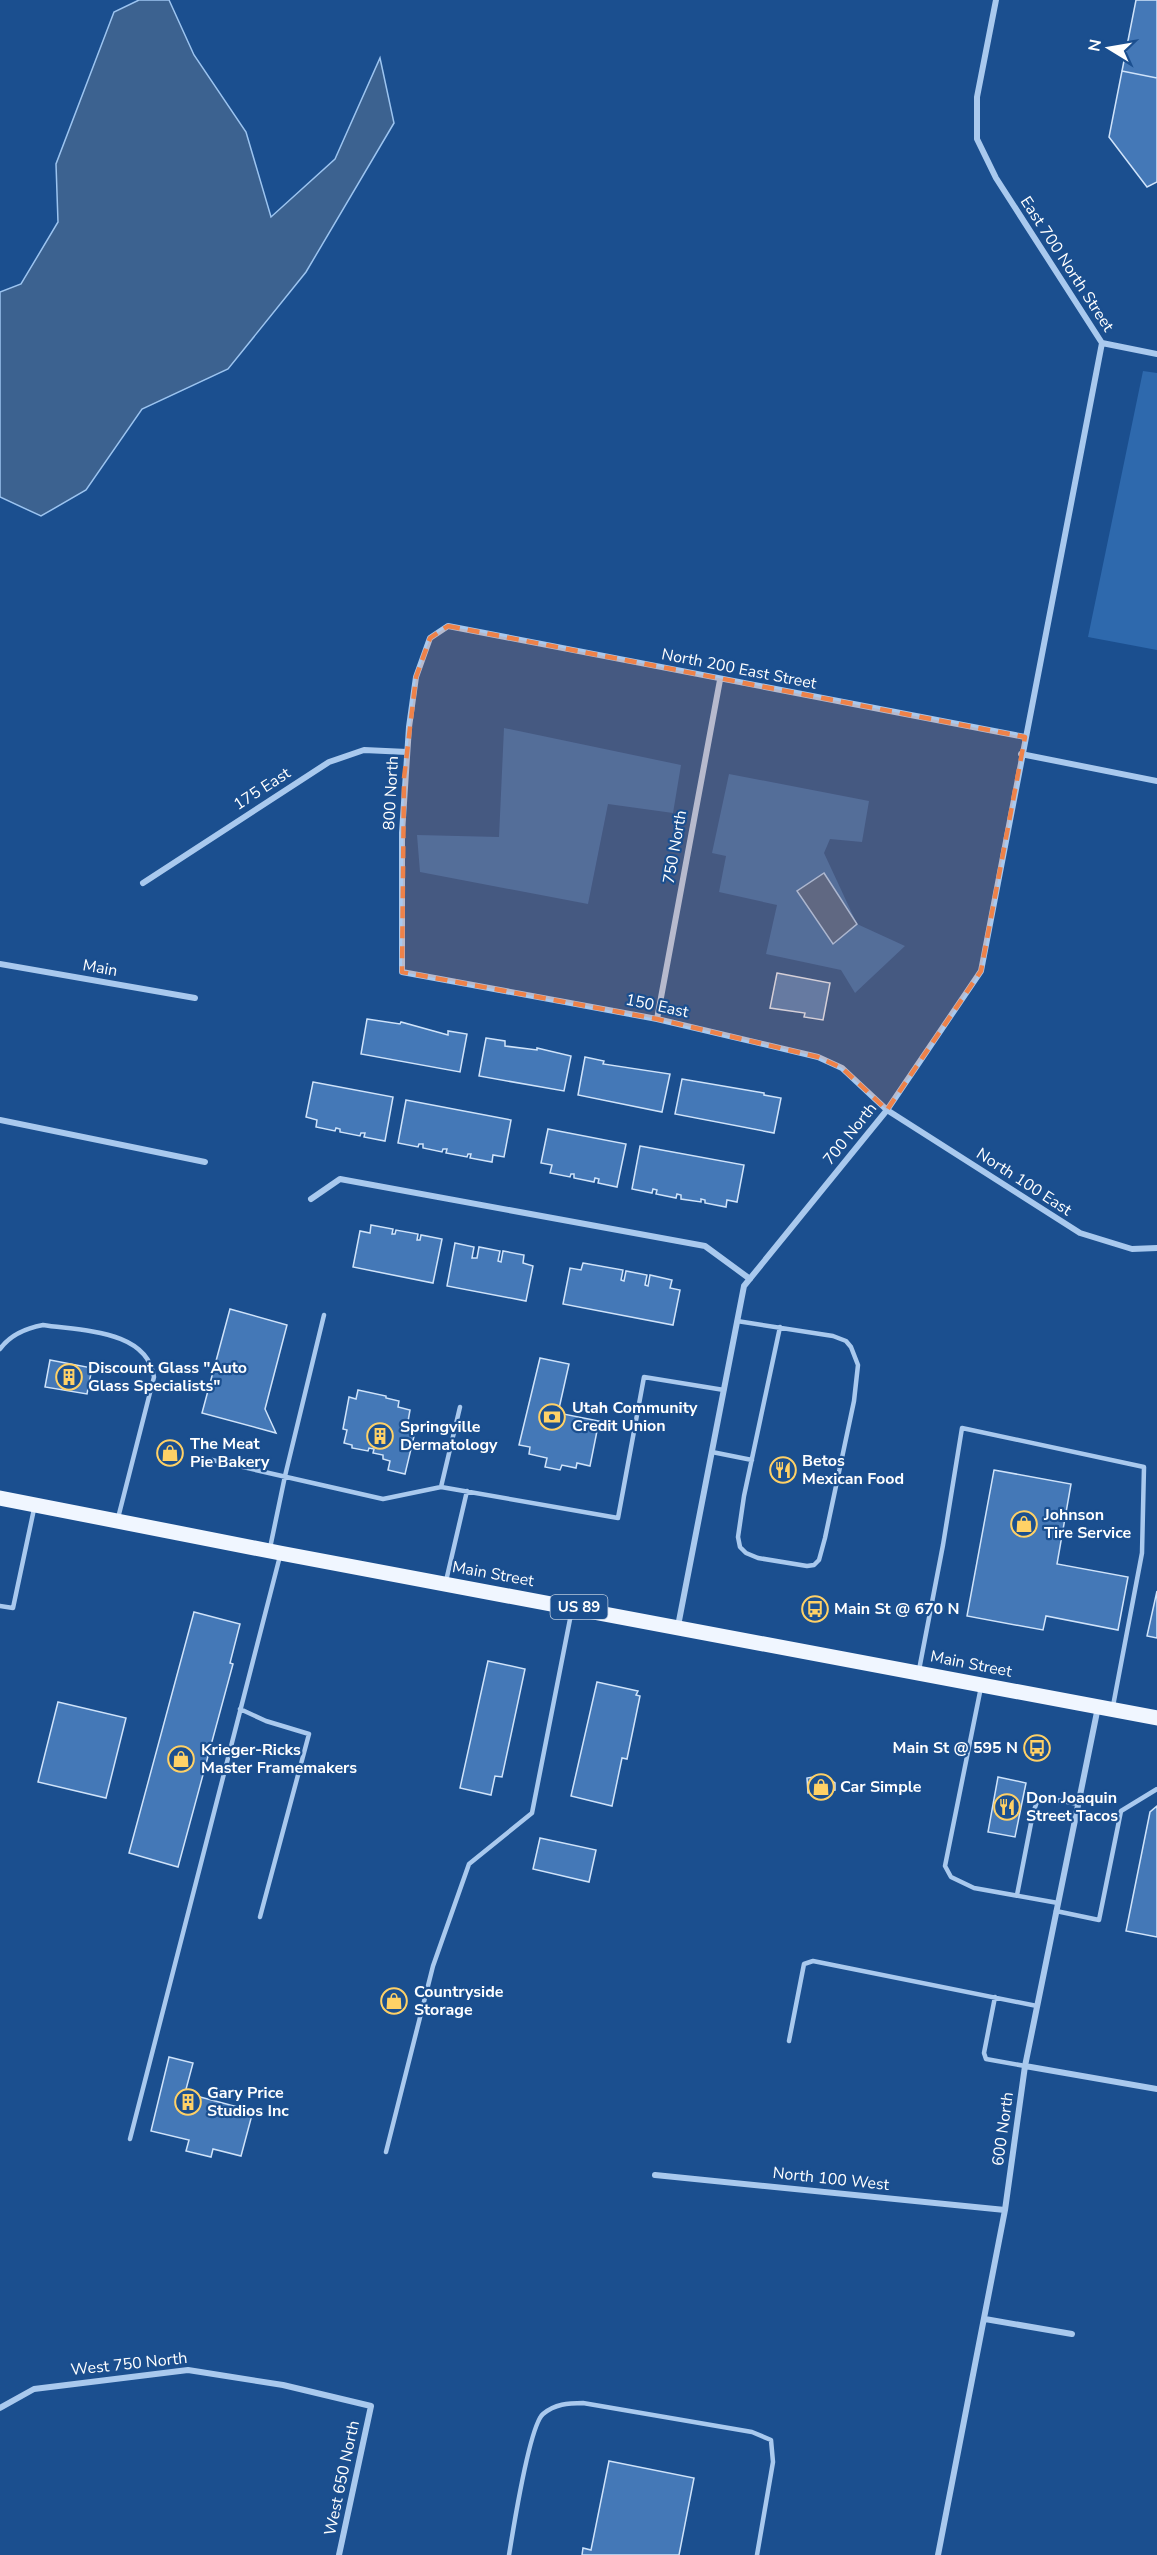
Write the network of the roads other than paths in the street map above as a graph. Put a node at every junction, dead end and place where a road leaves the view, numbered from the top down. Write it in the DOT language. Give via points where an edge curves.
graph roads {
  1 [pos="996,0"];
  2 [pos="1102,343"];
  3 [pos="1157,354"];
  4 [pos="447,626"];
  5 [pos="1042,655"];
  6 [pos="720,680"];
  7 [pos="1025,737"];
  8 [pos="406,752"];
  9 [pos="1021,754"];
  10 [pos="1157,781"];
  11 [pos="143,883"];
  12 [pos="0,964"];
  13 [pos="402,972"];
  14 [pos="195,998"];
  15 [pos="657,1019"];
  16 [pos="887,1110"];
  17 [pos="0,1120"];
  18 [pos="205,1162"];
  19 [pos="311,1199"];
  20 [pos="1157,1248"];
  21 [pos="750,1279"];
  22 [pos="324,1315"];
  23 [pos="737,1321"];
  24 [pos="780,1327"];
  25 [pos="0,1349"];
  26 [pos="724,1390"];
  27 [pos="460,1407"];
  28 [pos="712,1452"];
  29 [pos="212,1460"];
  30 [pos="752,1460"];
  31 [pos="285,1476"];
  32 [pos="441,1487"];
  33 [pos="467,1491"];
  34 [pos="0,1498"];
  35 [pos="34,1504"];
  36 [pos="117,1521"];
  37 [pos="275,1552"];
  38 [pos="446,1584"];
  39 [pos="0,1606"];
  40 [pos="573,1606"];
  41 [pos="678,1626"];
  42 [pos="918,1672"];
  43 [pos="981,1684"];
  44 [pos="1105,1708"];
  45 [pos="240,1709"];
  46 [pos="1157,1718"];
  47 [pos="1157,1789"];
  48 [pos="1078,1804"];
  49 [pos="1017,1895"];
  50 [pos="1058,1903"];
  51 [pos="1056,1911"];
  52 [pos="260,1917"];
  53 [pos="995,1997"];
  54 [pos="1037,2006"];
  55 [pos="789,2041"];
  56 [pos="1025,2066"];
  57 [pos="1157,2089"];
  58 [pos="130,2139"];
  59 [pos="386,2152"];
  60 [pos="655,2175"];
  61 [pos="1005,2210"];
  62 [pos="985,2319"];
  63 [pos="1072,2334"];
  64 [pos="371,2406"];
  65 [pos="0,2408"];
  66 [pos="339,2555"];
  67 [pos="509,2555"];
  68 [pos="757,2555"];
  69 [pos="938,2555"];
  1 -- 2 [label="street, East 700 North Street" via="977,97 977,139 996,178"];
  2 -- 3 [label="street"];
  2 -- 5 [label="street, East 700 North Street"];
  4 -- 6 [label="street, North 200 East Street"];
  4 -- 8 [label="street, 800 North" via="430,638 416,677"];
  5 -- 7 [label="street, 700 North"];
  6 -- 7 [label="street, North 200 East Street"];
  6 -- 15 [label="street, 750 North"];
  7 -- 9 [label="street, 700 North"];
  8 -- 11 [label="street, 175 East" via="364,750 329,762"];
  8 -- 13 [label="street, 800 North"];
  9 -- 10 [label="street"];
  9 -- 16 [label="street, 700 North" via="981,972"];
  12 -- 14 [label="street, Main"];
  13 -- 15 [label="street, 150 East"];
  15 -- 16 [label="street, 150 East" via="818,1057 842,1068"];
  16 -- 20 [label="street, North 100 East" via="1080,1233 1132,1249"];
  16 -- 21 [label="street, 700 North"];
  17 -- 18 [label="street"];
  19 -- 21 [label="street" via="340,1179 705,1246"];
  21 -- 23 [label="street, 700 North" via="744,1286"];
  22 -- 31 [label="lane"];
  23 -- 24 [label="lane"];
  23 -- 26 [label="street, 700 North"];
  24 -- 30 [label="lane"];
  24 -- 30 [label="lane" via="846,1341 858,1365 825,1538 819,1560 814,1564 758,1558 740,1546 739,1530"];
  25 -- 36 [label="lane" via="21,1332 43,1325 120,1338 134,1345 149,1362 154,1377"];
  26 -- 28 [label="street, 700 North"];
  26 -- 33 [label="lane" via="644,1377 618,1518"];
  27 -- 32 [label="lane"];
  28 -- 30 [label="lane"];
  28 -- 41 [label="street, 700 North"];
  29 -- 31 [label="lane"];
  31 -- 32 [label="lane" via="383,1499"];
  31 -- 37 [label="lane"];
  32 -- 33 [label="lane"];
  33 -- 38 [label="lane"];
  34 -- 35 [label="main road, Main Street / US 89"];
  35 -- 36 [label="main road, Main Street / US 89"];
  35 -- 39 [label="lane" via="13,1608"];
  36 -- 37 [label="main road, Main Street / US 89"];
  37 -- 38 [label="main road, Main Street / US 89"];
  37 -- 45 [label="lane"];
  38 -- 40 [label="main road, Main Street / US 89"];
  40 -- 41 [label="main road, Main Street / US 89"];
  40 -- 59 [label="lane" via="532,1813 469,1864 433,1965"];
  41 -- 42 [label="main road, Main Street / US 89"];
  42 -- 43 [label="main road, Main Street / US 89"];
  42 -- 44 [label="lane" via="962,1428 1143,1467 1142,1553"];
  43 -- 44 [label="main road, Main Street / US 89"];
  43 -- 49 [label="lane" via="945,1866 951,1877 974,1888"];
  44 -- 46 [label="main road, Main Street / US 89"];
  44 -- 48 [label="street, 600 North"];
  45 -- 52 [label="lane" via="309,1734"];
  45 -- 58 [label="lane"];
  47 -- 51 [label="lane" via="1121,1811 1099,1920"];
  48 -- 49 [label="lane" via="1038,1799"];
  48 -- 50 [label="street, 600 North"];
  49 -- 50 [label="lane"];
  50 -- 51 [label="street, 600 North"];
  51 -- 54 [label="street, 600 North"];
  53 -- 54 [label="lane"];
  53 -- 55 [label="lane" via="813,1961 804,1964"];
  53 -- 56 [label="lane" via="986,2059"];
  54 -- 56 [label="street, 600 North"];
  56 -- 57 [label="street"];
  56 -- 61 [label="street, 600 North"];
  60 -- 61 [label="street, North 100 West"];
  61 -- 62 [label="street, 600 North"];
  62 -- 63 [label="street"];
  62 -- 69 [label="street, 600 North"];
  64 -- 65 [label="street, West 750 North" via="283,2385 188,2370 34,2389"];
  64 -- 66 [label="street, West 650 North"];
  67 -- 68 [label="lane" via="529,2446 541,2415 562,2403 583,2403 752,2432 771,2440 773,2462"];
}
